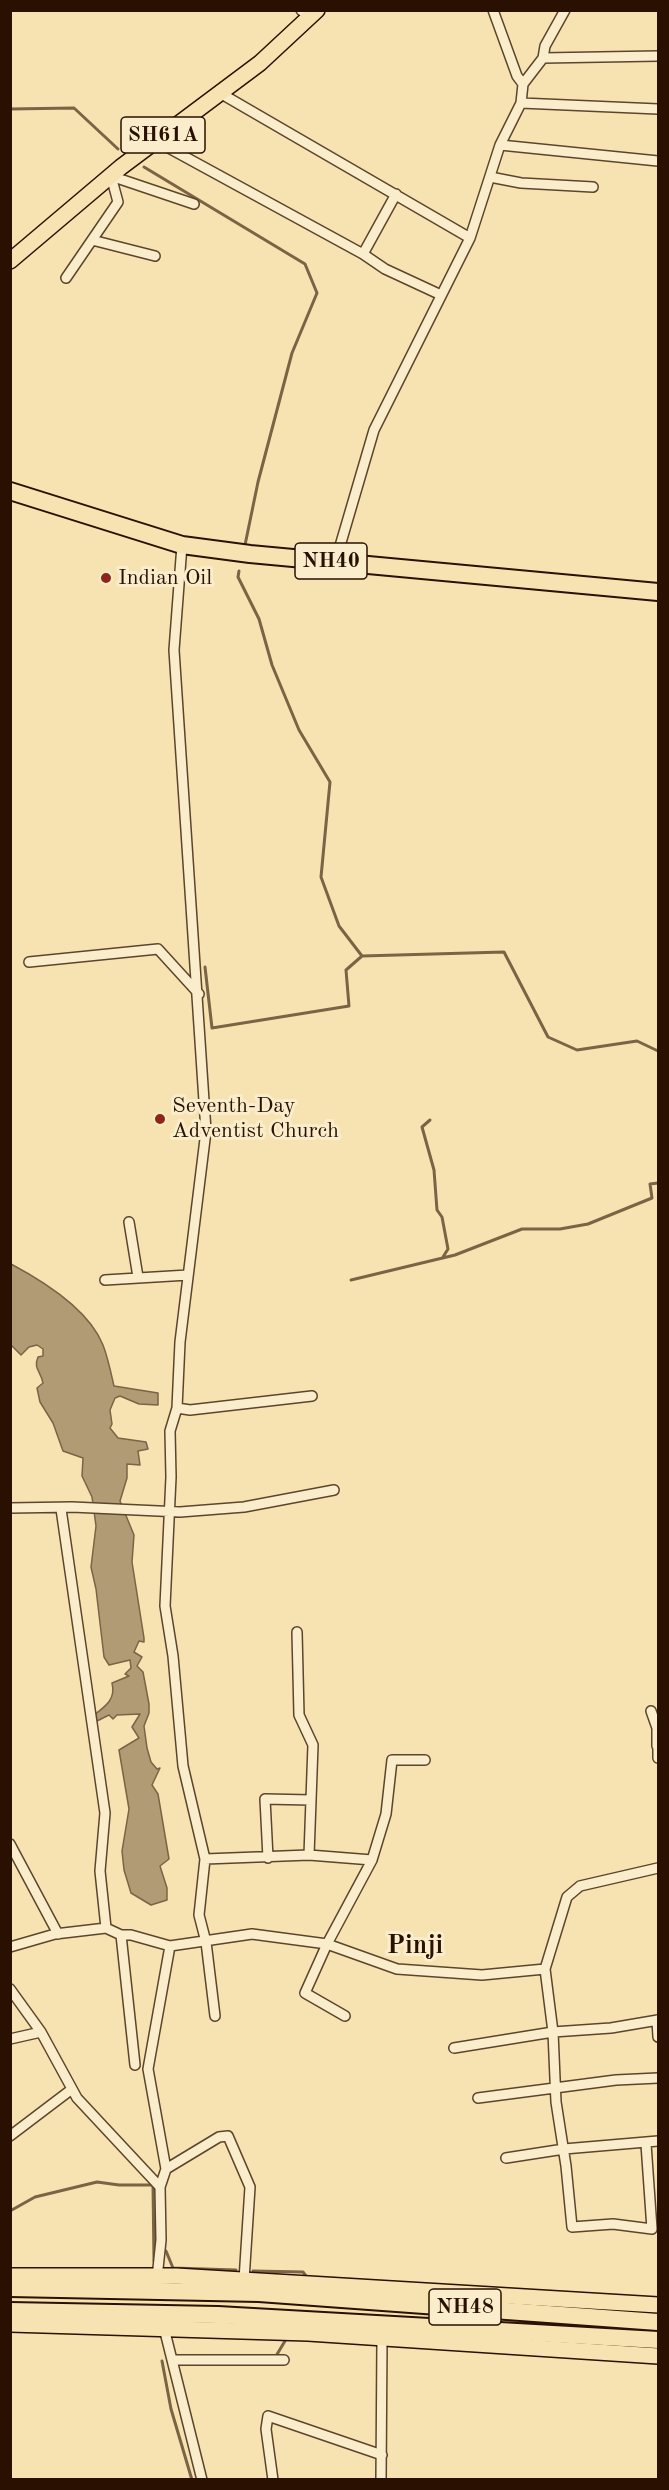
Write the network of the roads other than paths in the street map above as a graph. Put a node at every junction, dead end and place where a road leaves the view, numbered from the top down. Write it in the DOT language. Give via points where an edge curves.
graph roads {
  1 [pos="493,10"];
  2 [pos="565,10"];
  3 [pos="306,12"];
  4 [pos="658,56"];
  5 [pos="543,58"];
  6 [pos="523,84"];
  7 [pos="219,93"];
  8 [pos="521,103"];
  9 [pos="658,109"];
  10 [pos="156,141"];
  11 [pos="500,145"];
  12 [pos="132,153"];
  13 [pos="658,161"];
  14 [pos="111,176"];
  15 [pos="490,177"];
  16 [pos="593,187"];
  17 [pos="396,194"];
  18 [pos="194,204"];
  19 [pos="470,238"];
  20 [pos="92,240"];
  21 [pos="10,250"];
  22 [pos="363,254"];
  23 [pos="155,256"];
  24 [pos="10,261"];
  25 [pos="66,278"];
  26 [pos="441,295"];
  27 [pos="10,491"];
  28 [pos="10,500"];
  29 [pos="181,549"];
  30 [pos="335,565"];
  31 [pos="658,592"];
  32 [pos="658,599"];
  33 [pos="29,962"];
  34 [pos="199,994"];
  35 [pos="129,1222"];
  36 [pos="188,1275"];
  37 [pos="138,1277"];
  38 [pos="105,1280"];
  39 [pos="312,1396"];
  40 [pos="177,1408"];
  41 [pos="334,1490"];
  42 [pos="10,1508"];
  43 [pos="61,1509"];
  44 [pos="169,1510"];
  45 [pos="297,1632"];
  46 [pos="651,1711"];
  47 [pos="658,1746"];
  48 [pos="658,1758"];
  49 [pos="425,1760"];
  50 [pos="311,1800"];
  51 [pos="10,1844"];
  52 [pos="309,1855"];
  53 [pos="205,1858"];
  54 [pos="268,1858"];
  55 [pos="372,1860"];
  56 [pos="658,1868"];
  57 [pos="106,1928"];
  58 [pos="58,1934"];
  59 [pos="121,1935"];
  60 [pos="205,1941"];
  61 [pos="327,1944"];
  62 [pos="170,1946"];
  63 [pos="10,1947"];
  64 [pos="545,1969"];
  65 [pos="10,1989"];
  66 [pos="215,2016"];
  67 [pos="345,2016"];
  68 [pos="658,2020"];
  69 [pos="41,2032"];
  70 [pos="553,2032"];
  71 [pos="658,2037"];
  72 [pos="10,2039"];
  73 [pos="454,2048"];
  74 [pos="135,2065"];
  75 [pos="658,2078"];
  76 [pos="72,2089"];
  77 [pos="555,2089"];
  78 [pos="478,2098"];
  79 [pos="10,2136"];
  80 [pos="658,2141"];
  81 [pos="646,2144"];
  82 [pos="564,2149"];
  83 [pos="506,2158"];
  84 [pos="166,2169"];
  85 [pos="160,2187"];
  86 [pos="10,2277"];
  87 [pos="244,2280"];
  88 [pos="157,2283"];
  89 [pos="10,2288"];
  90 [pos="325,2298"];
  91 [pos="376,2301"];
  92 [pos="658,2305"];
  93 [pos="10,2311"];
  94 [pos="324,2322"];
  95 [pos="658,2322"];
  96 [pos="10,2324"];
  97 [pos="164,2328"];
  98 [pos="378,2332"];
  99 [pos="658,2340"];
  100 [pos="658,2356"];
  101 [pos="171,2360"];
  102 [pos="284,2360"];
  103 [pos="382,2455"];
  104 [pos="202,2480"];
  105 [pos="273,2480"];
  106 [pos="381,2480"];
  1 -- 6 [label="street"];
  2 -- 5 [label="street" via="544,46"];
  3 -- 7 [label="main road, SH61A" via="260,63"];
  3 -- 12 [label="main road"];
  4 -- 5 [label="street"];
  5 -- 6 [label="street"];
  6 -- 8 [label="street"];
  7 -- 10 [label="main road, SH61A"];
  7 -- 17 [label="street"];
  8 -- 9 [label="street"];
  8 -- 11 [label="street"];
  10 -- 12 [label="main road, SH61A"];
  10 -- 22 [label="street"];
  11 -- 13 [label="street"];
  11 -- 15 [label="street"];
  12 -- 14 [label="main road, SH61A"];
  12 -- 21 [label="main road"];
  14 -- 18 [label="street"];
  14 -- 20 [label="street" via="118,202"];
  14 -- 24 [label="main road, SH61A"];
  15 -- 16 [label="street"];
  15 -- 19 [label="street"];
  17 -- 19 [label="street"];
  17 -- 22 [label="street"];
  19 -- 26 [label="street"];
  20 -- 23 [label="street"];
  20 -- 25 [label="street"];
  22 -- 26 [label="street"];
  26 -- 30 [label="street" via="374,430"];
  27 -- 29 [label="highway, NH40"];
  28 -- 29 [label="highway, NH40" via="163,551"];
  29 -- 30 [label="highway, NH40"];
  29 -- 34 [label="street" via="174,650"];
  30 -- 31 [label="highway, NH40"];
  30 -- 32 [label="highway, NH40"];
  33 -- 34 [label="street" via="158,949"];
  34 -- 36 [label="street" via="206,1131"];
  35 -- 37 [label="street"];
  36 -- 37 [label="street"];
  36 -- 40 [label="street"];
  37 -- 38 [label="street"];
  39 -- 40 [label="street" via="190,1410"];
  40 -- 44 [label="street" via="170,1431"];
  41 -- 44 [label="street" via="244,1507"];
  42 -- 43 [label="street"];
  43 -- 44 [label="street"];
  43 -- 57 [label="street" via="105,1813 100,1871"];
  44 -- 53 [label="street" via="165,1606 183,1766"];
  45 -- 50 [label="street" via="299,1715 313,1745"];
  46 -- 47 [label="street"];
  47 -- 48 [label="street"];
  49 -- 55 [label="street" via="392,1760 386,1814"];
  50 -- 52 [label="street"];
  50 -- 54 [label="street" via="265,1799"];
  51 -- 58 [label="street"];
  52 -- 54 [label="street"];
  52 -- 55 [label="street"];
  53 -- 54 [label="street"];
  53 -- 60 [label="street" via="199,1915"];
  55 -- 61 [label="street"];
  56 -- 64 [label="street" via="579,1886 567,1897"];
  57 -- 58 [label="street"];
  57 -- 59 [label="street"];
  58 -- 63 [label="street"];
  59 -- 62 [label="street"];
  59 -- 74 [label="street"];
  60 -- 61 [label="street" via="252,1934"];
  60 -- 62 [label="street"];
  60 -- 66 [label="street"];
  61 -- 64 [label="street" via="397,1969 482,1976"];
  61 -- 67 [label="street" via="305,1993"];
  62 -- 84 [label="street" via="148,2069"];
  64 -- 70 [label="street"];
  65 -- 69 [label="street"];
  68 -- 70 [label="street"];
  68 -- 71 [label="street"];
  69 -- 72 [label="street"];
  69 -- 76 [label="street"];
  70 -- 73 [label="street"];
  70 -- 77 [label="street"];
  75 -- 77 [label="street"];
  76 -- 79 [label="street"];
  76 -- 85 [label="street"];
  77 -- 78 [label="street"];
  77 -- 82 [label="street"];
  80 -- 81 [label="street"];
  81 -- 82 [label="street"];
  81 -- 82 [label="street" via="652,2229 613,2224 572,2227"];
  82 -- 83 [label="street"];
  84 -- 85 [label="street"];
  84 -- 87 [label="street" via="219,2137 228,2136 250,2187"];
  85 -- 88 [label="street"];
  86 -- 88 [label="main road"];
  87 -- 88 [label="main road"];
  87 -- 92 [label="main road"];
  88 -- 89 [label="highway, NH48"];
  88 -- 90 [label="highway, NH48"];
  90 -- 91 [label="highway, NH48"];
  90 -- 94 [label="highway" via="335,2302 338,2313"];
  91 -- 95 [label="highway, NH48"];
  91 -- 98 [label="highway" via="364,2309 367,2320"];
  93 -- 94 [label="highway, NH48" via="218,2315"];
  94 -- 98 [label="highway, NH48"];
  96 -- 97 [label="main road"];
  97 -- 98 [label="main road"];
  97 -- 101 [label="street"];
  98 -- 99 [label="highway, NH48"];
  98 -- 100 [label="main road"];
  98 -- 103 [label="street"];
  101 -- 102 [label="street"];
  101 -- 104 [label="street"];
  103 -- 105 [label="street" via="268,2416 266,2429"];
  103 -- 106 [label="street"];
}
